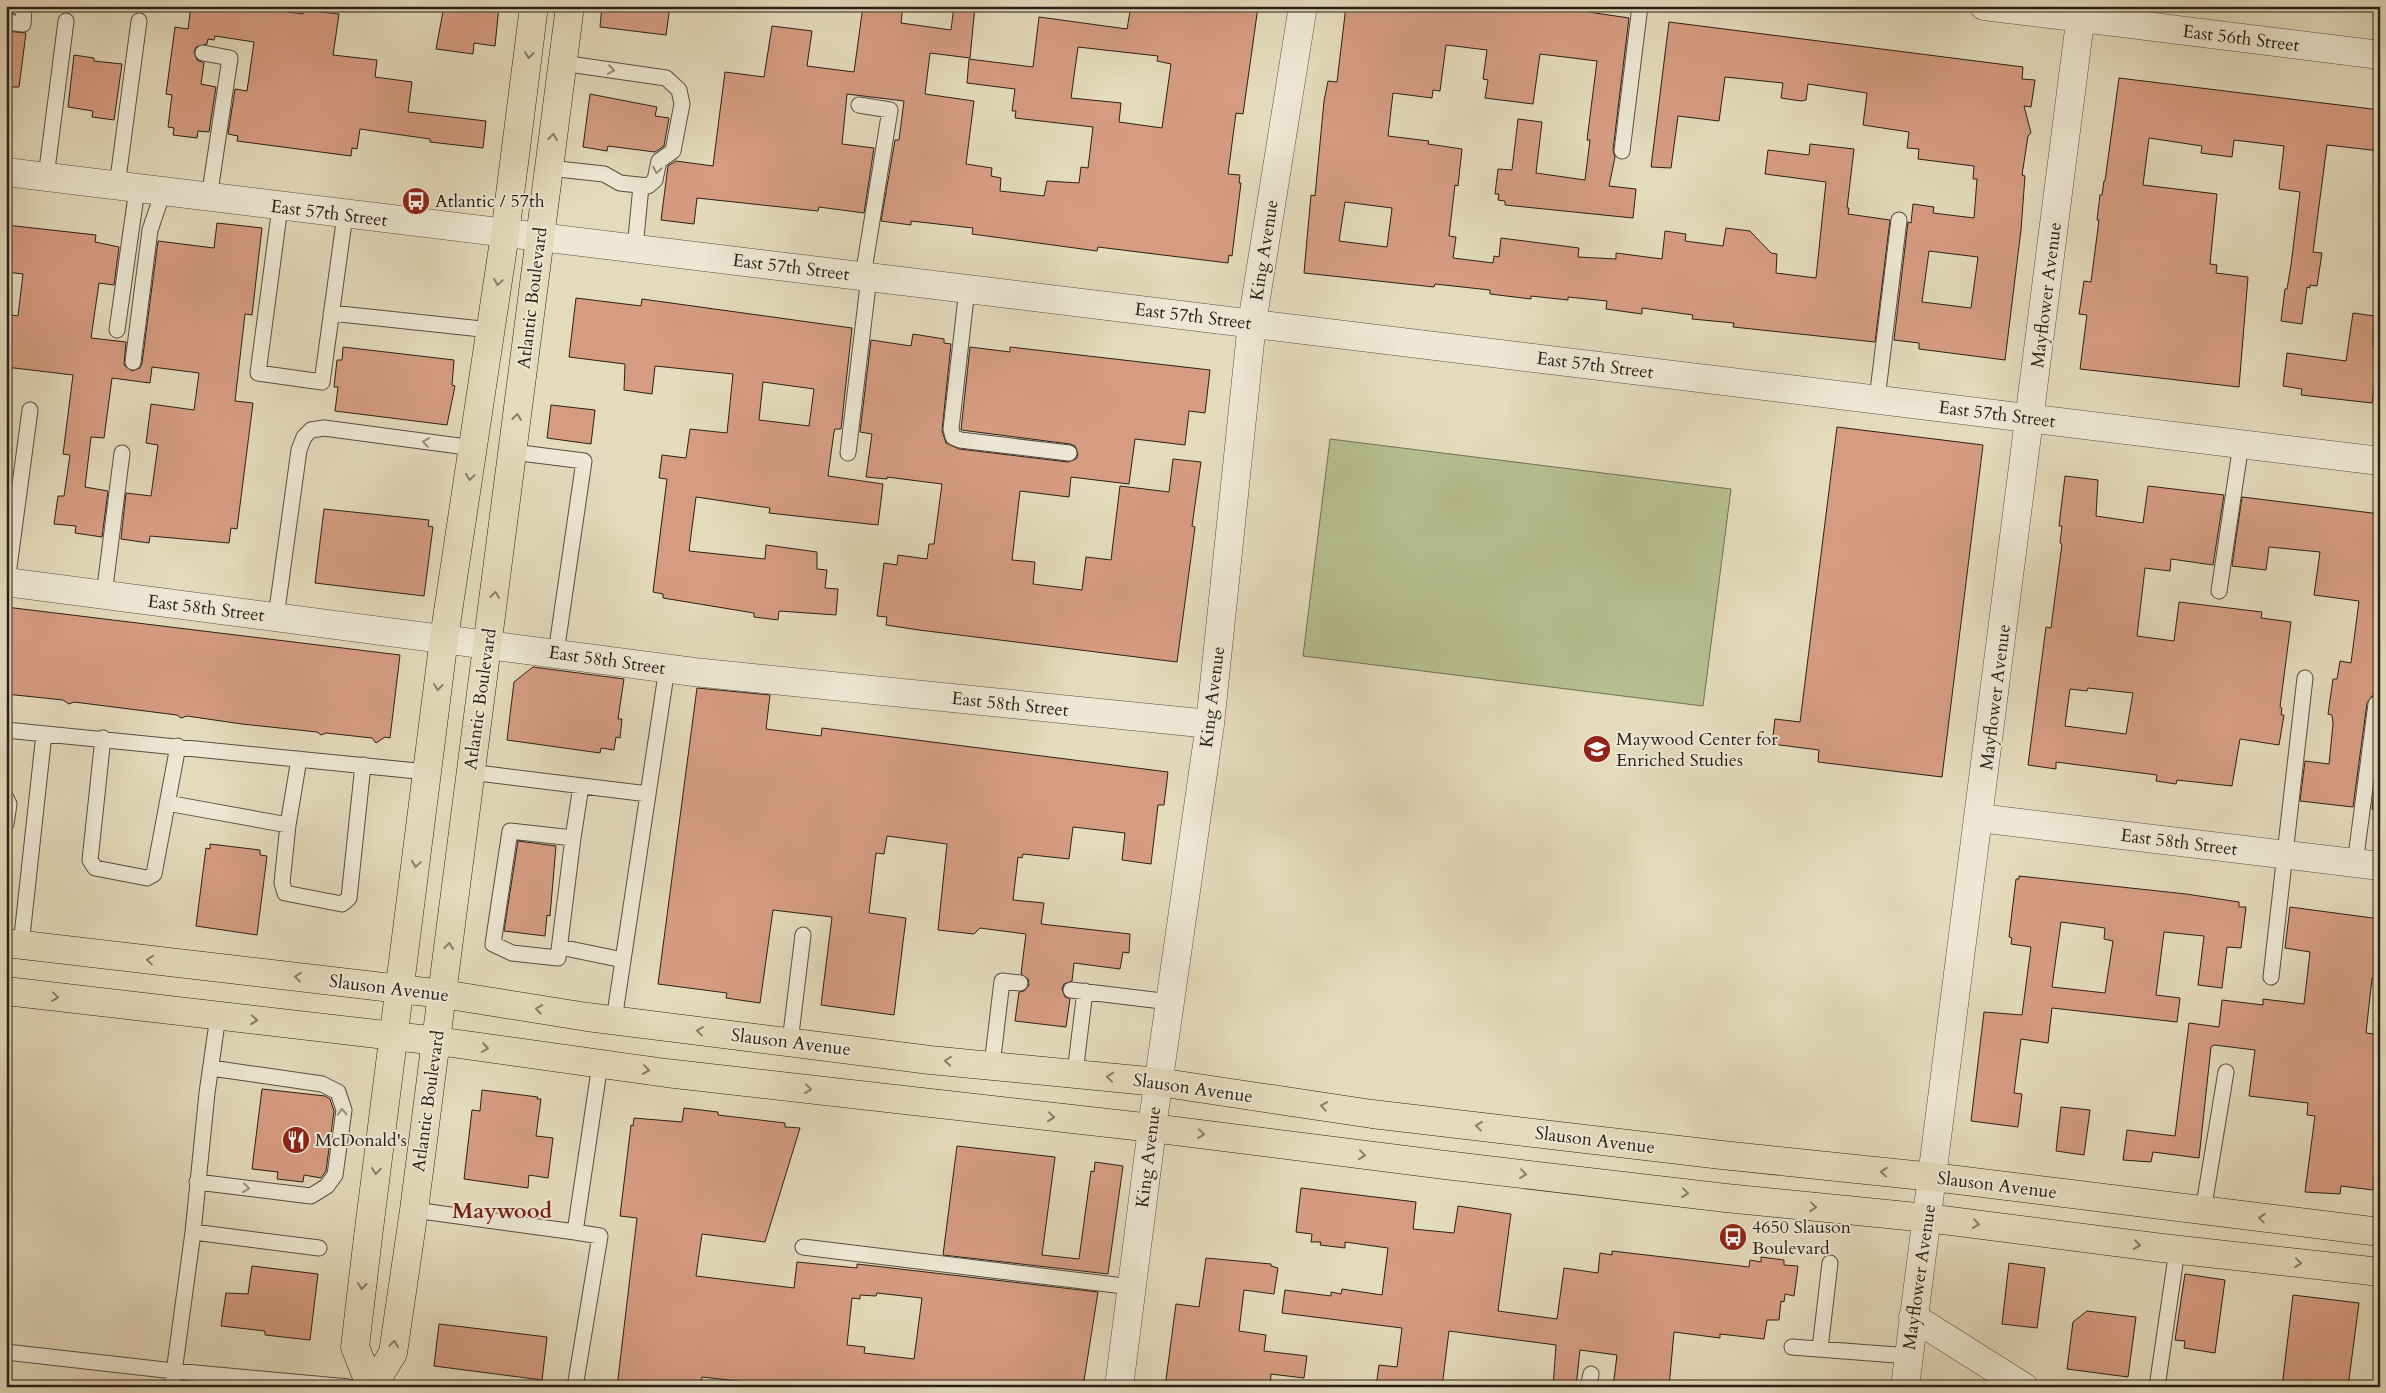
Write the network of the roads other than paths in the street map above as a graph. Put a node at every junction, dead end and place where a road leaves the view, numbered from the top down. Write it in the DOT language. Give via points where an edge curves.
graph roads {
  1 [pos="16,6"];
  2 [pos="534,6"];
  3 [pos="570,6"];
  4 [pos="1303,6"];
  5 [pos="1640,6"];
  6 [pos="1984,6"];
  7 [pos="2082,12"];
  8 [pos="66,21"];
  9 [pos="139,21"];
  10 [pos="6,22"];
  11 [pos="202,54"];
  12 [pos="2380,56"];
  13 [pos="562,63"];
  14 [pos="859,106"];
  15 [pos="1622,150"];
  16 [pos="549,168"];
  17 [pos="6,172"];
  18 [pos="46,177"];
  19 [pos="640,186"];
  20 [pos="139,189"];
  21 [pos="209,198"];
  22 [pos="280,207"];
  23 [pos="345,215"];
  24 [pos="1899,220"];
  25 [pos="505,234"];
  26 [pos="540,237"];
  27 [pos="635,248"];
  28 [pos="866,276"];
  29 [pos="967,289"];
  30 [pos="331,312"];
  31 [pos="1252,324"];
  32 [pos="117,330"];
  33 [pos="491,330"];
  34 [pos="132,362"];
  35 [pos="1877,399"];
  36 [pos="30,410"];
  37 [pos="2030,418"];
  38 [pos="2241,444"];
  39 [pos="474,448"];
  40 [pos="513,452"];
  41 [pos="122,453"];
  42 [pos="848,453"];
  43 [pos="1069,453"];
  44 [pos="2380,461"];
  45 [pos="7,582"];
  46 [pos="2219,591"];
  47 [pos="104,595"];
  48 [pos="276,617"];
  49 [pos="444,638"];
  50 [pos="489,644"];
  51 [pos="556,653"];
  52 [pos="667,668"];
  53 [pos="2305,678"];
  54 [pos="2376,704"];
  55 [pos="1210,724"];
  56 [pos="6,730"];
  57 [pos="44,734"];
  58 [pos="103,738"];
  59 [pos="178,746"];
  60 [pos="299,759"];
  61 [pos="363,765"];
  62 [pos="427,772"];
  63 [pos="470,772"];
  64 [pos="581,786"];
  65 [pos="648,794"];
  66 [pos="6,798"];
  67 [pos="167,803"];
  68 [pos="1979,818"];
  69 [pos="6,824"];
  70 [pos="288,824"];
  71 [pos="573,838"];
  72 [pos="2287,855"];
  73 [pos="2367,865"];
  74 [pos="803,935"];
  75 [pos="14,944"];
  76 [pos="560,947"];
  77 [pos="623,960"];
  78 [pos="2271,977"];
  79 [pos="1020,983"];
  80 [pos="398,989"];
  81 [pos="6,991"];
  82 [pos="443,994"];
  83 [pos="1170,1002"];
  84 [pos="218,1016"];
  85 [pos="614,1020"];
  86 [pos="392,1036"];
  87 [pos="437,1041"];
  88 [pos="790,1042"];
  89 [pos="600,1064"];
  90 [pos="992,1065"];
  91 [pos="211,1068"];
  92 [pos="2226,1072"];
  93 [pos="1075,1074"];
  94 [pos="1158,1082"];
  95 [pos="1152,1128"];
  96 [pos="1933,1177"];
  97 [pos="197,1182"];
  98 [pos="414,1210"];
  99 [pos="2204,1211"];
  100 [pos="1928,1218"];
  101 [pos="193,1232"];
  102 [pos="575,1232"];
  103 [pos="2380,1232"];
  104 [pos="803,1247"];
  105 [pos="318,1248"];
  106 [pos="2177,1250"];
  107 [pos="1830,1264"];
  108 [pos="2380,1272"];
  109 [pos="1132,1287"];
  110 [pos="1913,1317"];
  111 [pos="1792,1347"];
  112 [pos="1820,1349"];
  113 [pos="6,1352"];
  114 [pos="1908,1356"];
  115 [pos="174,1372"];
  116 [pos="172,1387"];
  117 [pos="350,1387"];
  118 [pos="372,1387"];
  119 [pos="576,1387"];
  120 [pos="1119,1387"];
  121 [pos="1905,1387"];
  122 [pos="2024,1387"];
  123 [pos="2157,1387"];
  1 -- 10 [label="lane" via="24,7 23,24"];
  2 -- 25 [label="main road, Atlantic Boulevard, one-way"];
  3 -- 13 [label="main road, Atlantic Boulevard"];
  4 -- 31 [label="street, King Avenue"];
  5 -- 15 [label="lane"];
  6 -- 7 [label="street, East 56th Street"];
  7 -- 12 [label="street, East 56th Street"];
  7 -- 37 [label="street, Mayflower Avenue"];
  8 -- 18 [label="lane"];
  9 -- 20 [label="lane"];
  11 -- 21 [label="lane" via="230,58"];
  16 -- 13 [label="main road, Atlantic Boulevard, one-way"];
  13 -- 19 [label="lane, one-way" via="666,78 679,90 682,104 673,151 659,161 655,180 648,186"];
  14 -- 28 [label="lane" via="890,110"];
  16 -- 19 [label="lane" via="604,174 620,183"];
  16 -- 26 [label="main road, Atlantic Boulevard"];
  17 -- 18 [label="street, East 57th Street"];
  18 -- 20 [label="street, East 57th Street"];
  19 -- 27 [label="lane"];
  20 -- 21 [label="street, East 57th Street"];
  20 -- 32 [label="lane"];
  20 -- 34 [label="lane" via="150,230"];
  21 -- 22 [label="street, East 57th Street"];
  22 -- 23 [label="street, East 57th Street"];
  22 -- 30 [label="lane" via="258,373 322,382"];
  23 -- 25 [label="street, East 57th Street"];
  23 -- 30 [label="lane"];
  24 -- 35 [label="lane"];
  25 -- 26 [label="street, East 57th Street"];
  25 -- 33 [label="main road, Atlantic Boulevard, one-way"];
  26 -- 27 [label="street, East 57th Street"];
  40 -- 26 [label="main road, Atlantic Boulevard, one-way"];
  27 -- 28 [label="street, East 57th Street"];
  28 -- 29 [label="street, East 57th Street"];
  28 -- 42 [label="lane"];
  29 -- 31 [label="street, East 57th Street"];
  29 -- 43 [label="lane" via="951,429 953,437"];
  30 -- 33 [label="lane"];
  31 -- 35 [label="street, East 57th Street"];
  31 -- 55 [label="street, King Avenue"];
  33 -- 39 [label="main road, Atlantic Boulevard"];
  35 -- 37 [label="street, East 57th Street"];
  36 -- 45 [label="lane"];
  37 -- 38 [label="street, East 57th Street"];
  37 -- 68 [label="street, Mayflower Avenue"];
  38 -- 44 [label="street, East 57th Street"];
  38 -- 46 [label="lane"];
  39 -- 48 [label="lane, one-way" via="324,428 311,430 299,450"];
  39 -- 49 [label="main road, Atlantic Boulevard, one-way"];
  50 -- 40 [label="main road, Atlantic Boulevard, one-way"];
  40 -- 51 [label="lane" via="584,461"];
  41 -- 47 [label="lane"];
  45 -- 47 [label="street, East 58th Street"];
  47 -- 48 [label="street, East 58th Street"];
  48 -- 49 [label="street, East 58th Street"];
  49 -- 50 [label="street, East 58th Street"];
  49 -- 62 [label="main road, Atlantic Boulevard, one-way"];
  50 -- 51 [label="street, East 58th Street"];
  50 -- 63 [label="main road, Atlantic Boulevard"];
  51 -- 52 [label="street, East 58th Street"];
  52 -- 55 [label="street, East 58th Street"];
  52 -- 65 [label="lane"];
  53 -- 72 [label="lane"];
  54 -- 73 [label="lane"];
  55 -- 83 [label="street, King Avenue"];
  56 -- 57 [label="lane"];
  57 -- 58 [label="lane"];
  57 -- 75 [label="lane"];
  58 -- 59 [label="lane"];
  58 -- 67 [label="lane" via="90,860 95,868 147,878 154,874"];
  59 -- 60 [label="lane"];
  59 -- 67 [label="lane"];
  60 -- 61 [label="lane"];
  60 -- 70 [label="lane"];
  61 -- 62 [label="lane"];
  61 -- 70 [label="lane" via="349,898 342,904 285,893 282,883"];
  62 -- 80 [label="main road, Atlantic Boulevard, one-way"];
  63 -- 64 [label="lane"];
  82 -- 63 [label="main road, Atlantic Boulevard, one-way"];
  64 -- 65 [label="lane"];
  64 -- 71 [label="lane"];
  65 -- 77 [label="lane"];
  66 -- 69 [label="lane" via="9,804"];
  67 -- 70 [label="lane"];
  68 -- 72 [label="street, East 58th Street"];
  68 -- 96 [label="street, Mayflower Avenue"];
  71 -- 76 [label="lane"];
  71 -- 76 [label="lane" via="510,832 493,944 512,953 558,958"];
  72 -- 73 [label="street, East 58th Street"];
  72 -- 78 [label="lane"];
  74 -- 88 [label="lane"];
  80 -- 75 [label="main road, Slauson Avenue, one-way"];
  76 -- 77 [label="lane"];
  77 -- 85 [label="lane"];
  79 -- 90 [label="lane" via="1002,981"];
  80 -- 82 [label="main road, Slauson Avenue"];
  80 -- 86 [label="main road, Atlantic Boulevard"];
  81 -- 84 [label="main road, one-way"];
  85 -- 82 [label="main road, Slauson Avenue, one-way"];
  82 -- 87 [label="main road, Atlantic Boulevard"];
  83 -- 93 [label="lane" via="1078,991"];
  83 -- 94 [label="street, King Avenue"];
  84 -- 86 [label="main road, one-way"];
  84 -- 91 [label="lane"];
  88 -- 85 [label="main road, Slauson Avenue, one-way"];
  86 -- 87 [label="main road"];
  86 -- 118 [label="main road, Atlantic Boulevard, one-way" via="355,1347"];
  87 -- 89 [label="main road, one-way"];
  87 -- 98 [label="main road, Atlantic Boulevard"];
  90 -- 88 [label="main road, Slauson Avenue, one-way"];
  89 -- 95 [label="main road, one-way"];
  89 -- 102 [label="lane"];
  90 -- 93 [label="main road, Slauson Avenue"];
  91 -- 97 [label="lane"];
  97 -- 91 [label="lane, one-way" via="312,1196 336,1175 344,1110 338,1092 322,1084"];
  92 -- 99 [label="lane"];
  94 -- 93 [label="main road, Slauson Avenue, one-way"];
  94 -- 95 [label="street, King Avenue"];
  96 -- 94 [label="main road, Slauson Avenue, one-way" via="1372,1114"];
  95 -- 100 [label="main road, one-way" via="1464,1168"];
  95 -- 109 [label="street, King Avenue"];
  96 -- 99 [label="main road, Slauson Avenue"];
  96 -- 100 [label="street, Mayflower Avenue"];
  97 -- 101 [label="lane"];
  98 -- 102 [label="lane"];
  118 -- 98 [label="main road, Atlantic Boulevard, one-way" via="393,1353"];
  103 -- 99 [label="main road, Slauson Avenue, one-way"];
  100 -- 106 [label="main road, one-way"];
  100 -- 110 [label="street, Mayflower Avenue"];
  101 -- 105 [label="lane"];
  101 -- 115 [label="lane"];
  102 -- 119 [label="lane" via="600,1236"];
  104 -- 109 [label="lane"];
  106 -- 108 [label="main road, one-way"];
  106 -- 123 [label="lane"];
  107 -- 112 [label="lane"];
  109 -- 120 [label="street, King Avenue"];
  110 -- 114 [label="street, Mayflower Avenue"];
  110 -- 122 [label="street"];
  111 -- 112 [label="lane"];
  112 -- 114 [label="lane"];
  113 -- 115 [label="lane"];
  114 -- 121 [label="street, Mayflower Avenue"];
  115 -- 116 [label="lane"];
  115 -- 117 [label="lane"];
}
